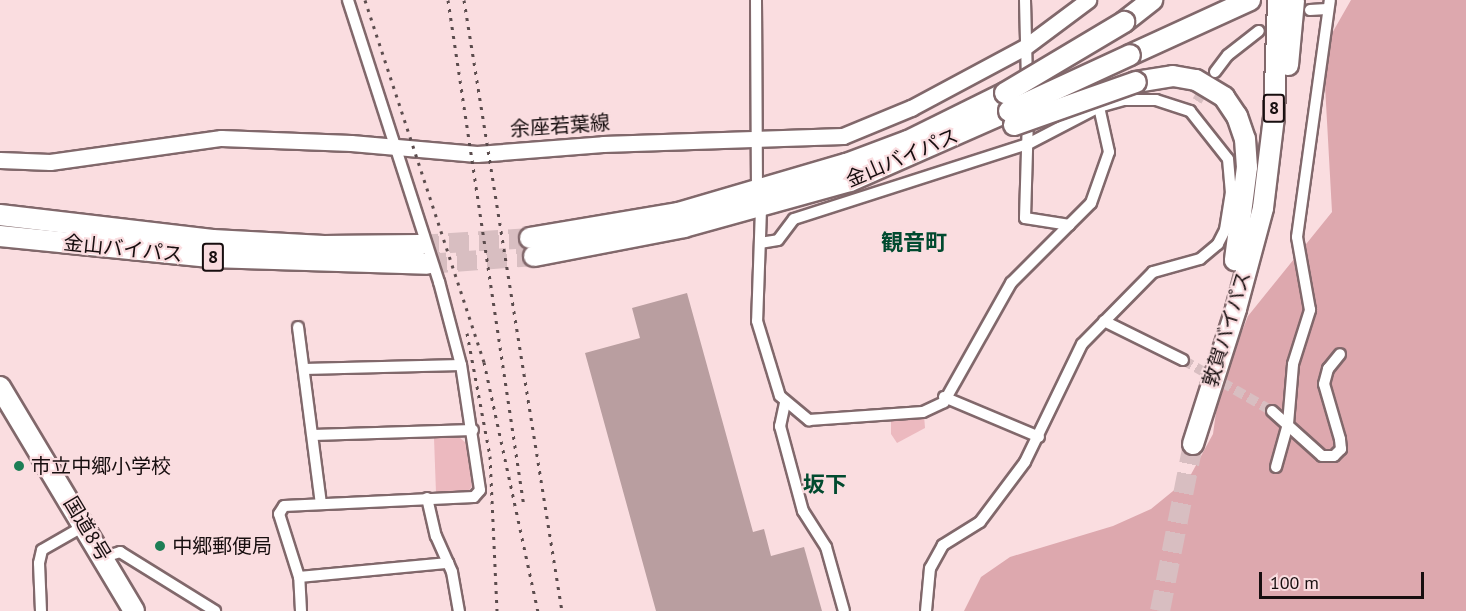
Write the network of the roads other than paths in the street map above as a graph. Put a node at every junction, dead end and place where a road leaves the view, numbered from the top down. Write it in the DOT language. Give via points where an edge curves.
graph roads {
  1 [pos="348,0"];
  2 [pos="756,0"];
  3 [pos="1024,0"];
  4 [pos="1088,0"];
  5 [pos="1152,0"];
  6 [pos="1266,0"];
  7 [pos="1278,0"];
  8 [pos="1239,1"];
  9 [pos="1328,4"];
  10 [pos="1302,5"];
  11 [pos="1259,31"];
  12 [pos="1025,47"];
  13 [pos="1215,72"];
  14 [pos="1197,101"];
  15 [pos="1009,107"];
  16 [pos="1099,107"];
  17 [pos="1190,111"];
  18 [pos="757,139"];
  19 [pos="1028,144"];
  20 [pos="395,146"];
  21 [pos="0,160"];
  22 [pos="759,199"];
  23 [pos="1259,214"];
  24 [pos="0,215"];
  25 [pos="1069,225"];
  26 [pos="0,236"];
  27 [pos="760,243"];
  28 [pos="419,245"];
  29 [pos="532,247"];
  30 [pos="427,264"];
  31 [pos="1236,309"];
  32 [pos="1104,321"];
  33 [pos="298,327"];
  34 [pos="1340,354"];
  35 [pos="1183,360"];
  36 [pos="460,365"];
  37 [pos="304,369"];
  38 [pos="0,387"];
  39 [pos="944,397"];
  40 [pos="785,403"];
  41 [pos="1272,411"];
  42 [pos="1288,424"];
  43 [pos="472,430"];
  44 [pos="313,435"];
  45 [pos="1039,437"];
  46 [pos="1276,468"];
  47 [pos="427,498"];
  48 [pos="321,503"];
  49 [pos="84,526"];
  50 [pos="104,557"];
  51 [pos="448,563"];
  52 [pos="300,577"];
  53 [pos="41,611"];
  54 [pos="134,611"];
  55 [pos="215,611"];
  56 [pos="301,611"];
  57 [pos="459,611"];
  58 [pos="844,611"];
  59 [pos="926,611"];
  1 -- 20 [label="street"];
  2 -- 18 [label="street"];
  3 -- 12 [label="street"];
  4 -- 12 [label="main road, 余座若葉線"];
  5 -- 15 [label="highway, 金山バイパス, bridge"];
  6 -- 23 [label="highway, 敦賀バイパス / 8" via="1267,133"];
  7 -- 23 [label="highway, 敦賀バイパス / 8" via="1274,117 1263,208"];
  8 -- 15 [label="highway, 金山バイパス, bridge"];
  9 -- 10 [label="street"];
  9 -- 42 [label="street" via="1297,237 1310,310 1293,364"];
  10 -- 31 [label="highway" via="1270,217 1252,284"];
  11 -- 13 [label="street" via="1228,55"];
  12 -- 18 [label="main road, 余座若葉線" via="860,132"];
  12 -- 19 [label="street"];
  14 -- 17 [label="street"];
  15 -- 22 [label="highway, 金山バイパス"];
  15 -- 22 [label="highway, 金山バイパス" via="850,181"];
  15 -- 31 [label="highway, 敦賀バイパス / 8, bridge" via="1173,76 1205,84 1231,106 1245,139 1246,186 1240,236 1195,435"];
  16 -- 17 [label="street" via="1145,99"];
  16 -- 19 [label="street"];
  16 -- 25 [label="street" via="1109,152 1091,203"];
  17 -- 32 [label="street" via="1228,159 1232,192 1226,230 1200,259 1153,272"];
  18 -- 20 [label="main road, 余座若葉線" via="477,154"];
  18 -- 22 [label="street"];
  19 -- 25 [label="street" via="1025,218"];
  19 -- 27 [label="street" via="794,219 778,240"];
  20 -- 21 [label="main road, 余座若葉線" via="221,138 50,162"];
  20 -- 36 [label="street"];
  22 -- 27 [label="street"];
  22 -- 29 [label="highway, 金山バイパス" via="678,213"];
  23 -- 31 [label="highway, 敦賀バイパス / 8"];
  24 -- 28 [label="highway, 金山バイパス / 8" via="213,240 324,246"];
  25 -- 39 [label="street" via="1011,283"];
  26 -- 30 [label="highway, 金山バイパス / 8" via="210,257"];
  27 -- 40 [label="street" via="757,321"];
  32 -- 35 [label="street"];
  32 -- 45 [label="street" via="1082,344"];
  33 -- 37 [label="street"];
  34 -- 42 [label="street" via="1328,369 1324,384 1341,449 1334,456 1322,456"];
  36 -- 37 [label="street"];
  36 -- 43 [label="street"];
  37 -- 44 [label="street"];
  38 -- 49 [label="highway, 国道8号"];
  39 -- 40 [label="street" via="944,402 923,412 822,422 803,418"];
  39 -- 45 [label="street"];
  40 -- 58 [label="street" via="780,426 800,500 826,547"];
  41 -- 42 [label="street"];
  42 -- 46 [label="street"];
  43 -- 44 [label="street"];
  43 -- 47 [label="street" via="480,490 474,497"];
  44 -- 48 [label="street"];
  45 -- 59 [label="street" via="980,522 944,545 930,568"];
  47 -- 48 [label="street"];
  47 -- 51 [label="street" via="436,536"];
  48 -- 52 [label="street" via="284,506 279,514"];
  49 -- 50 [label="highway, 国道8号"];
  49 -- 53 [label="street" via="42,550"];
  50 -- 54 [label="highway, 国道8号"];
  50 -- 55 [label="street" via="120,552"];
  51 -- 52 [label="street"];
  51 -- 57 [label="street"];
  52 -- 56 [label="street"];
}
